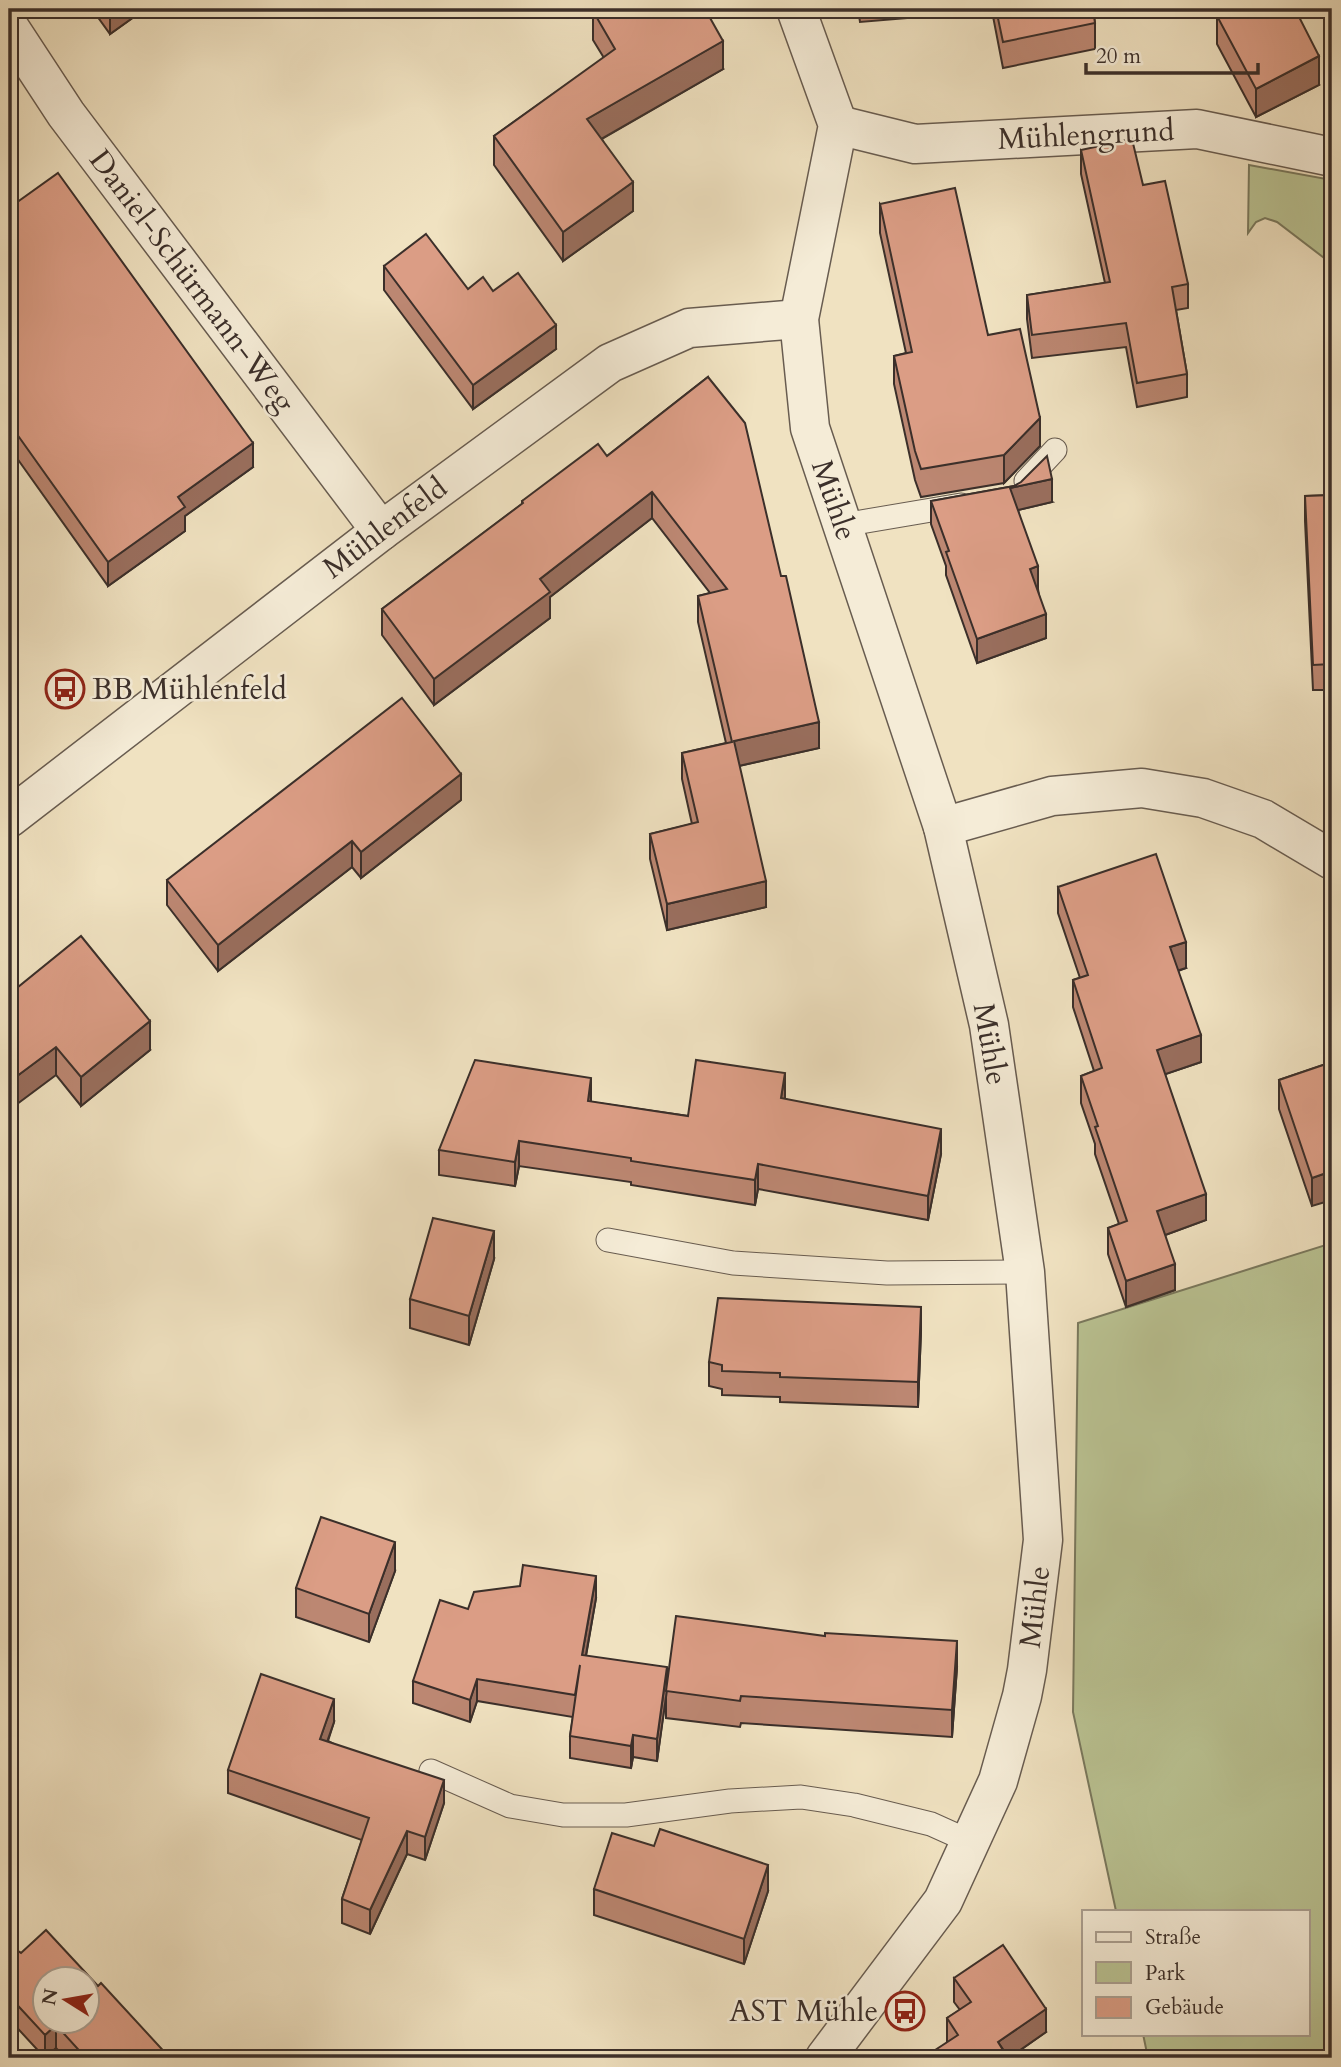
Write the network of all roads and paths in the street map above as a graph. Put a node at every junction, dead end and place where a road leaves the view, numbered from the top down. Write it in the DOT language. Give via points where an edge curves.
graph roads {
  1 [pos="796,9"];
  2 [pos="9,27"];
  3 [pos="838,125"];
  4 [pos="1332,157"];
  5 [pos="799,320"];
  6 [pos="1055,450"];
  7 [pos="1012,496"];
  8 [pos="986,500"];
  9 [pos="843,525"];
  10 [pos="381,531"];
  11 [pos="9,818"];
  12 [pos="943,827"];
  13 [pos="1332,859"];
  14 [pos="608,1240"];
  15 [pos="1026,1272"];
  16 [pos="431,1771"];
  17 [pos="971,1842"];
  18 [pos="825,2058"];
  1 -- 3 [label="street"];
  2 -- 10 [label="street, Daniel-Schürmann-Weg" via="66,114"];
  3 -- 4 [label="street, Mühlengrund" via="915,144 1197,129"];
  3 -- 5 [label="street, Mühle"];
  5 -- 9 [label="street, Mühle" via="810,428"];
  5 -- 10 [label="street, Mühlenfeld" via="689,328 610,363"];
  6 -- 7 [label="lane"];
  8 -- 9 [label="lane"];
  9 -- 12 [label="street, Mühle"];
  10 -- 11 [label="street, Mühlenfeld"];
  12 -- 13 [label="street" via="1052,796 1142,788 1203,799 1263,819"];
  12 -- 15 [label="street, Mühle" via="989,1025"];
  14 -- 15 [label="lane" via="733,1263 887,1273"];
  15 -- 17 [label="street, Mühle" via="1043,1540 1022,1696 998,1781"];
  16 -- 17 [label="lane" via="510,1806 563,1815 626,1815 801,1797 931,1824"];
  17 -- 18 [label="street, Mühle" via="943,1901"];
}
